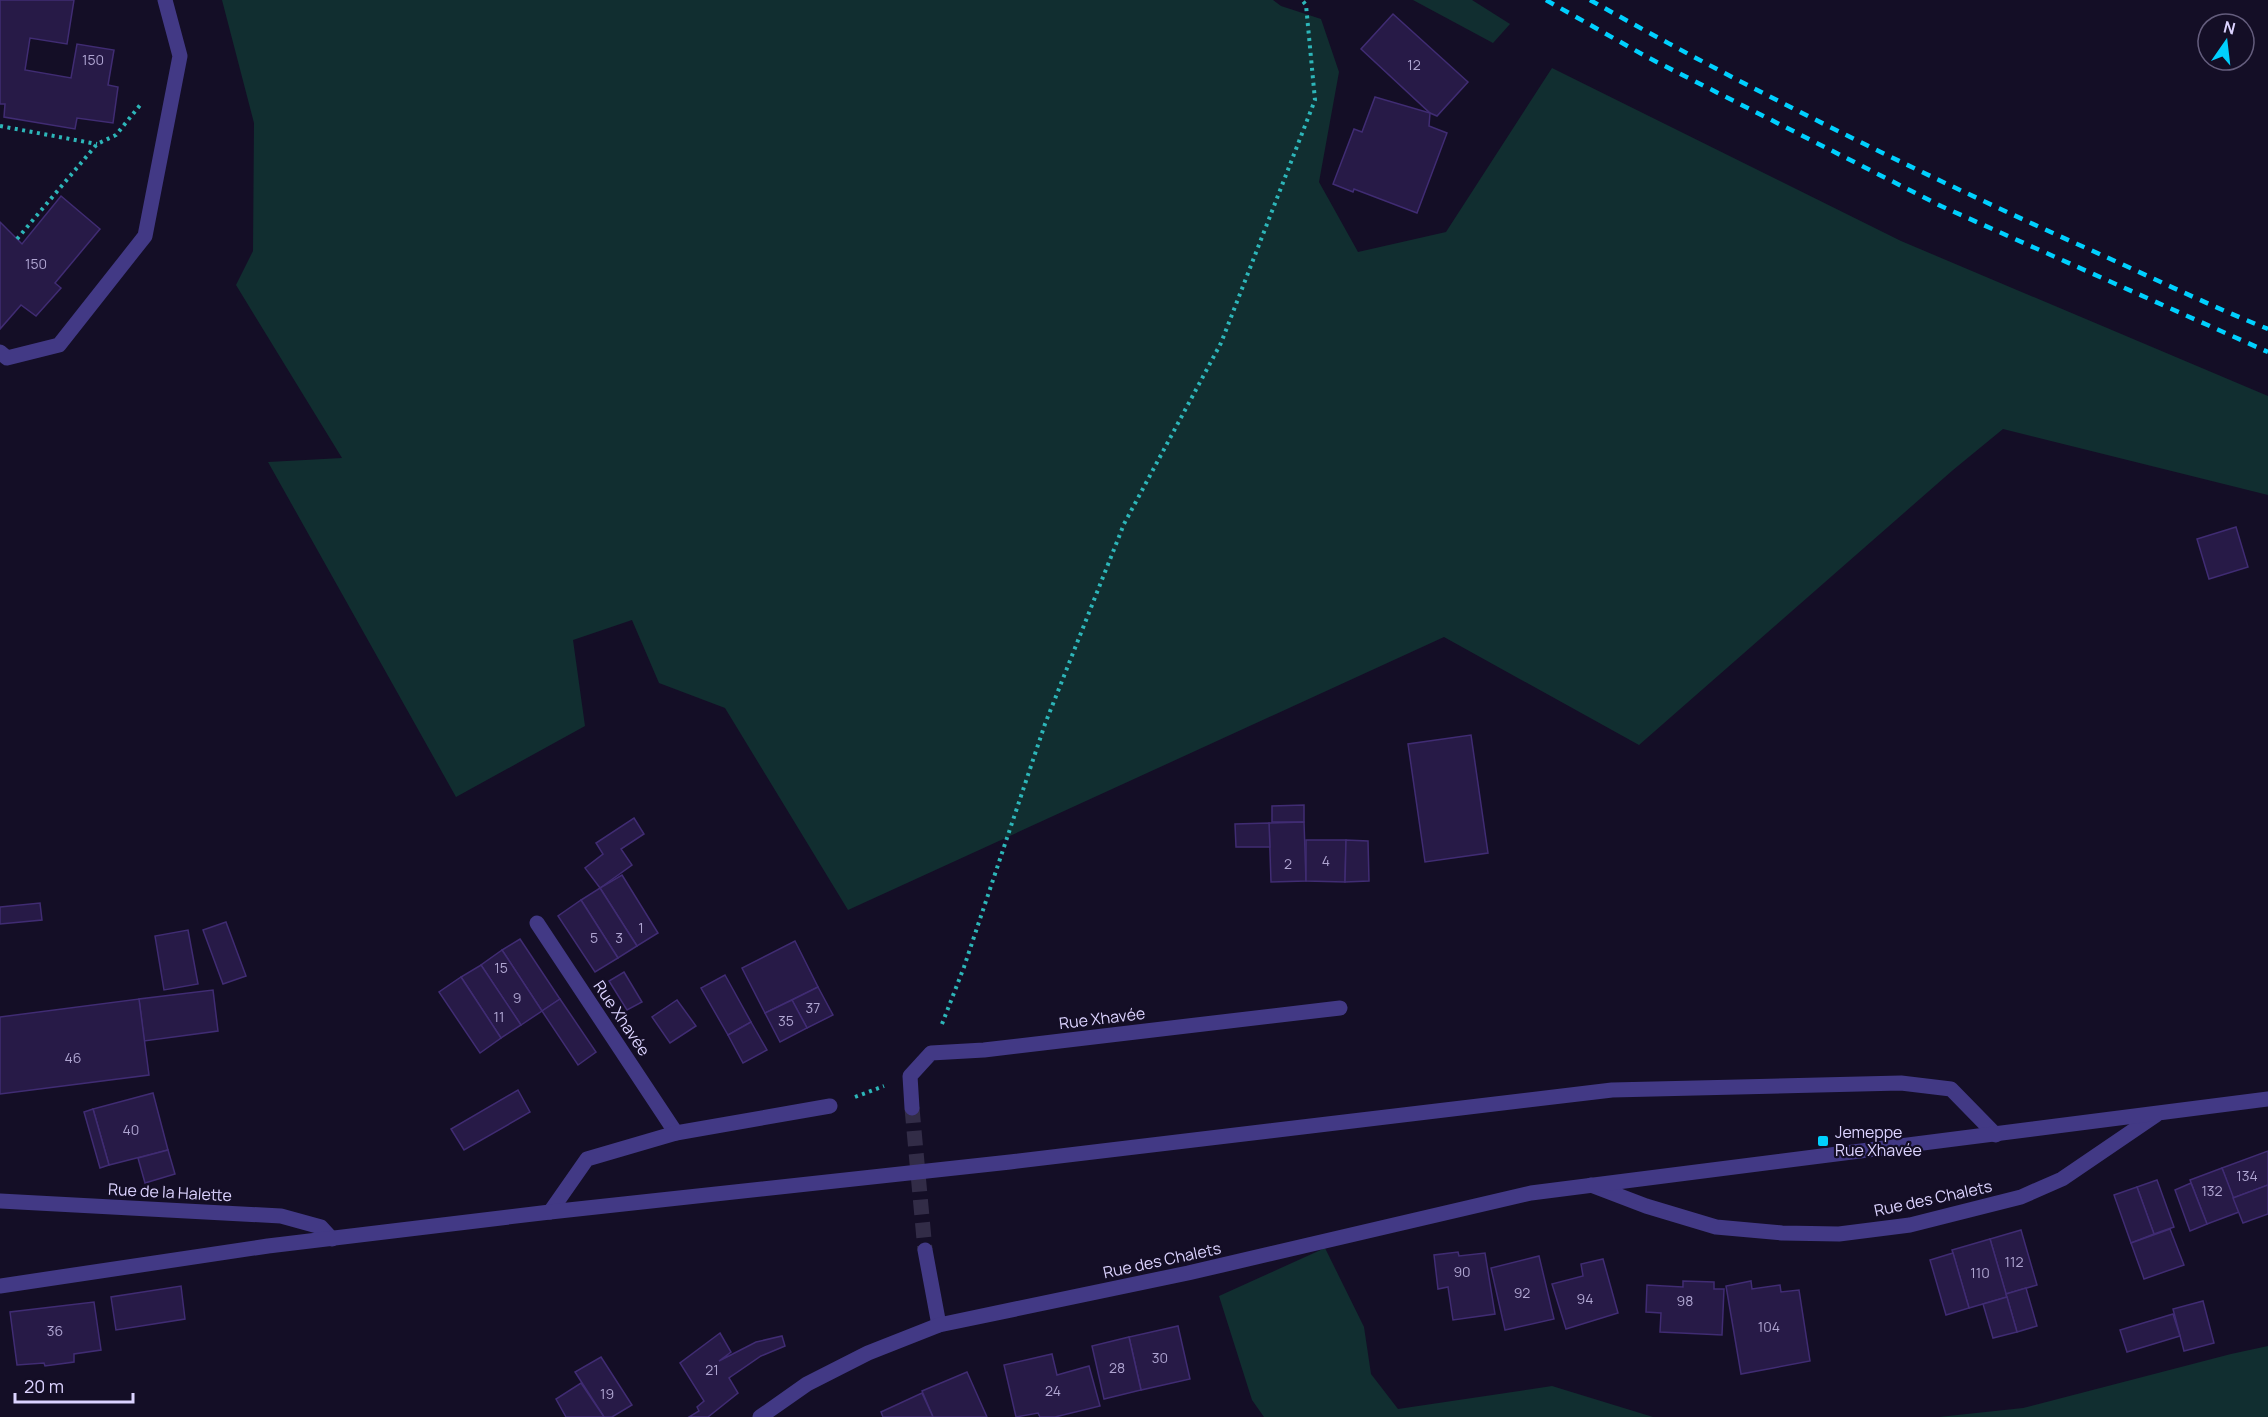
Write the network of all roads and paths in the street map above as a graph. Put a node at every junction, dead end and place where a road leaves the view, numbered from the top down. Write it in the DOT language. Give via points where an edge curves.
graph roads {
  1 [pos="165,0"];
  2 [pos="1302,0"];
  3 [pos="144,100"];
  4 [pos="0,126"];
  5 [pos="97,144"];
  6 [pos="17,239"];
  7 [pos="0,352"];
  8 [pos="537,923"];
  9 [pos="1340,1008"];
  10 [pos="931,1053"];
  11 [pos="910,1076"];
  12 [pos="2268,1100"];
  13 [pos="830,1106"];
  14 [pos="912,1108"];
  15 [pos="2159,1114"];
  16 [pos="676,1133"];
  17 [pos="1996,1135"];
  18 [pos="1589,1184"];
  19 [pos="0,1201"];
  20 [pos="550,1212"];
  21 [pos="332,1239"];
  22 [pos="925,1250"];
  23 [pos="0,1286"];
  24 [pos="939,1325"];
  25 [pos="760,1417"];
  1 -- 7 [label="street" via="180,56 145,236 59,345 7,358"];
  2 -- 10 [label="path" via="1306,5 1315,100 1221,342 1120,536 1045,724"];
  3 -- 5 [label="path" via="116,135"];
  4 -- 5 [label="path"];
  5 -- 6 [label="path"];
  8 -- 16 [label="street, Rue Xhavée"];
  9 -- 10 [label="street, Rue Xhavée"];
  10 -- 11 [label="street"];
  11 -- 13 [label="path"];
  11 -- 14 [label="street"];
  12 -- 15 [label="street, Rue des Chalets"];
  13 -- 16 [label="street"];
  15 -- 17 [label="street, Rue des Chalets"];
  15 -- 18 [label="street, Rue des Chalets" via="2062,1179 2021,1197 1910,1225 1839,1234 1716,1227"];
  16 -- 20 [label="street" via="587,1159"];
  17 -- 18 [label="street, Rue des Chalets"];
  17 -- 20 [label="street" via="1951,1089 1901,1083 1612,1090 1022,1161"];
  18 -- 24 [label="street, Rue des Chalets" via="1473,1205 1188,1273"];
  19 -- 21 [label="street, Rue de la Halette" via="280,1216 321,1227"];
  20 -- 21 [label="street"];
  21 -- 23 [label="street"];
  22 -- 24 [label="street"];
  24 -- 25 [label="street, Rue des Chalets" via="868,1353 807,1384"];
}
